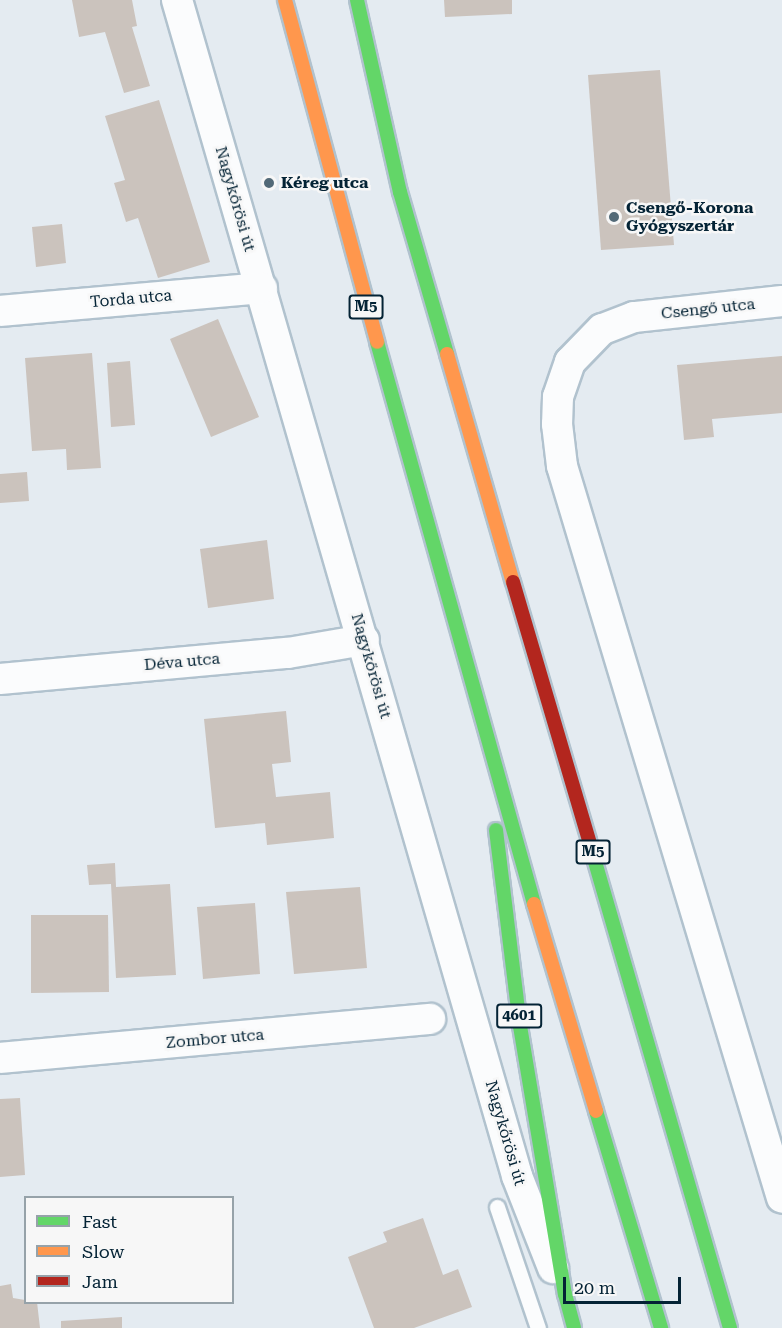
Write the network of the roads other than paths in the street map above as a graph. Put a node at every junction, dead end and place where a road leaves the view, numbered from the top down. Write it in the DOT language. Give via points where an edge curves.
graph roads {
  1 [pos="177,0"];
  2 [pos="285,0"];
  3 [pos="357,0"];
  4 [pos="262,288"];
  5 [pos="782,301"];
  6 [pos="0,310"];
  7 [pos="364,640"];
  8 [pos="0,679"];
  9 [pos="484,736"];
  10 [pos="430,1020"];
  11 [pos="0,1058"];
  12 [pos="782,1198"];
  13 [pos="497,1207"];
  14 [pos="565,1294"];
  15 [pos="538,1328"];
  16 [pos="574,1328"];
  17 [pos="661,1328"];
  18 [pos="730,1328"];
  1 -- 4 [label="street, Nagykőrösi út"];
  2 -- 9 [label="main road, M5"];
  3 -- 18 [label="main road, M5" via="400,192"];
  4 -- 6 [label="street, Torda utca"];
  4 -- 7 [label="street, Nagykőrösi út"];
  5 -- 12 [label="street, Csengő utca" via="634,317 593,336 570,362 558,397 562,466"];
  7 -- 8 [label="street, Déva utca" via="288,653"];
  7 -- 14 [label="street, Nagykőrösi út" via="517,1176"];
  9 -- 14 [label="main road, 4601" via="520,1026"];
  9 -- 17 [label="main road, M5"];
  10 -- 11 [label="street, Zombor utca"];
  13 -- 15 [label="lane"];
  14 -- 16 [label="main road, Nagykőrösi út"];
}
